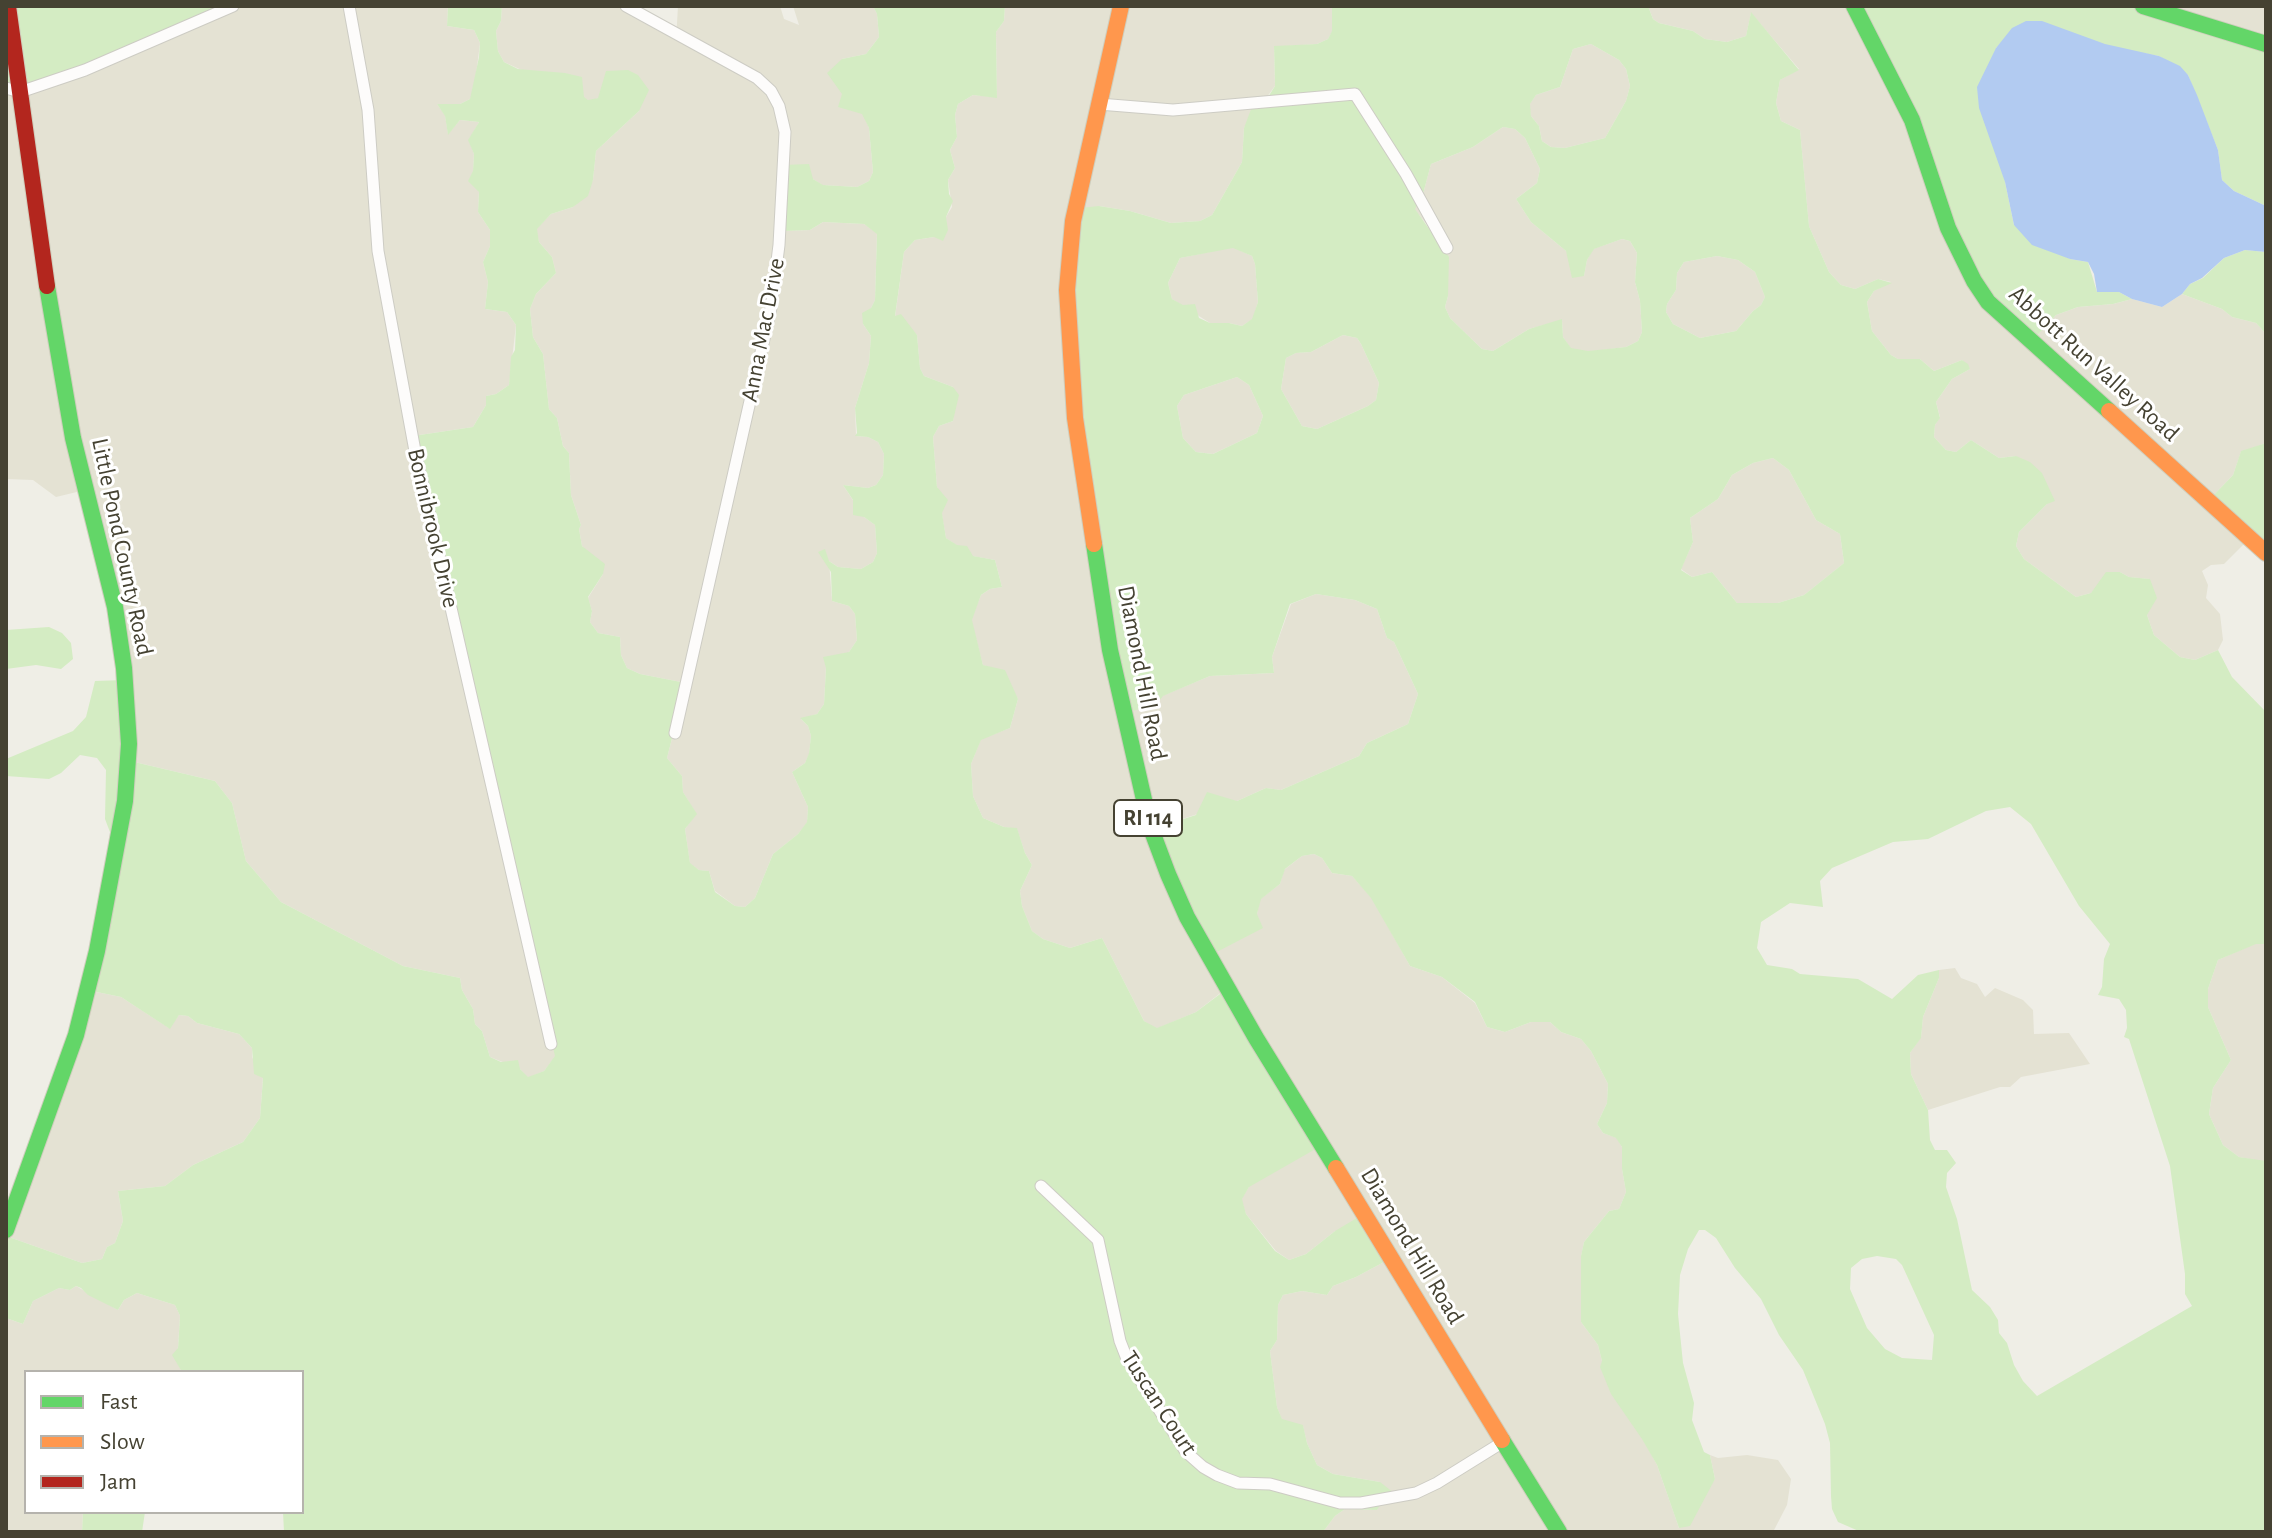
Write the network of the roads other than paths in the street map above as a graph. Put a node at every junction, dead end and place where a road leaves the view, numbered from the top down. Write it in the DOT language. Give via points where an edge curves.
graph roads {
  1 [pos="8,6"];
  2 [pos="233,6"];
  3 [pos="349,6"];
  4 [pos="626,6"];
  5 [pos="1121,6"];
  6 [pos="1854,6"];
  7 [pos="2143,6"];
  8 [pos="2266,44"];
  9 [pos="13,90"];
  10 [pos="1099,104"];
  11 [pos="1447,248"];
  12 [pos="2266,553"];
  13 [pos="675,733"];
  14 [pos="551,1044"];
  15 [pos="1041,1186"];
  16 [pos="6,1230"];
  17 [pos="1503,1442"];
  18 [pos="1559,1532"];
  1 -- 9 [label="street, Little Pond County Road"];
  2 -- 9 [label="street" via="85,70"];
  3 -- 14 [label="street, Bonnibrook Drive" via="368,110 378,251 415,451"];
  4 -- 13 [label="street, Anna Mac Drive" via="757,78 779,106 785,132 771,308"];
  5 -- 10 [label="street, Diamond Hill Road / RI 114"];
  6 -- 12 [label="street, Abbott Run Valley Road" via="1912,120 1951,236 1988,302"];
  7 -- 8 [label="street"];
  9 -- 16 [label="street, Little Pond County Road" via="64,391 115,607 129,744 125,801 76,1035"];
  10 -- 11 [label="street" via="1173,110 1355,94"];
  10 -- 17 [label="street, Diamond Hill Road / RI 114" via="1069,255 1074,404 1110,650 1150,826 1210,958"];
  15 -- 17 [label="street, Tuscan Court" via="1098,1240 1127,1359 1186,1452 1203,1467 1238,1483 1270,1484 1340,1503 1361,1503 1416,1493"];
  17 -- 18 [label="street, Diamond Hill Road / RI 114"];
}
